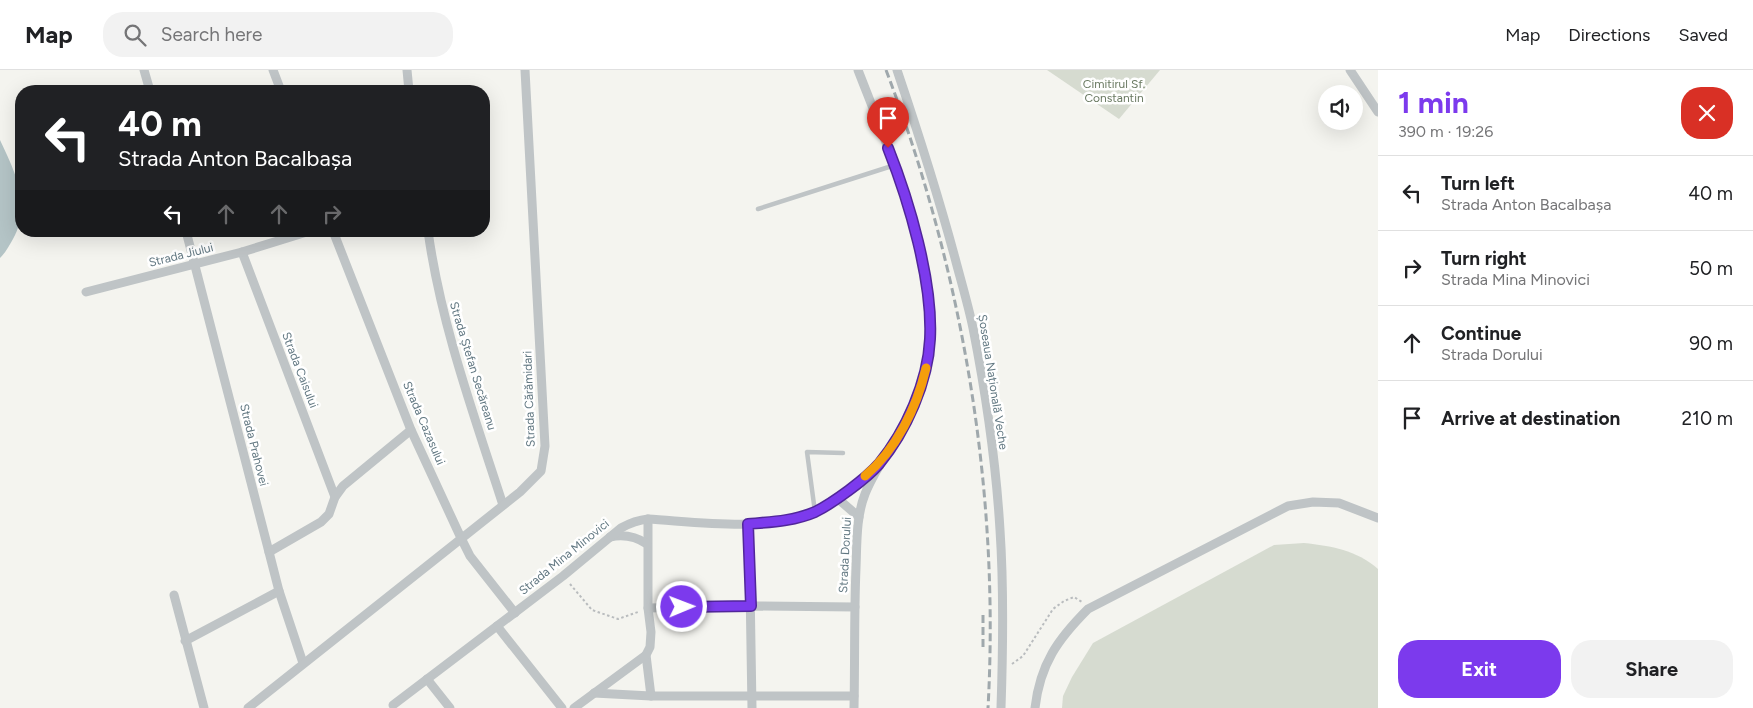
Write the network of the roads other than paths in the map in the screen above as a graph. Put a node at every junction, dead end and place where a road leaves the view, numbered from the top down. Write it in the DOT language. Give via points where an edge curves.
graph roads {
  1 [pos="144,70"];
  2 [pos="273,70"];
  3 [pos="407,70"];
  4 [pos="525,70"];
  5 [pos="858,70"];
  6 [pos="897,70"];
  7 [pos="1350,70"];
  8 [pos="148,85"];
  9 [pos="279,85"];
  10 [pos="408,85"];
  11 [pos="1378,112"];
  12 [pos="895,165"];
  13 [pos="758,209"];
  14 [pos="187,237"];
  15 [pos="291,237"];
  16 [pos="335,237"];
  17 [pos="429,237"];
  18 [pos="242,252"];
  19 [pos="194,264"];
  20 [pos="86,292"];
  21 [pos="411,430"];
  22 [pos="843,453"];
  23 [pos="878,465"];
  24 [pos="335,497"];
  25 [pos="837,498"];
  26 [pos="503,505"];
  27 [pos="815,512"];
  28 [pos="859,517"];
  29 [pos="1378,518"];
  30 [pos="648,519"];
  31 [pos="748,524"];
  32 [pos="610,537"];
  33 [pos="461,538"];
  34 [pos="647,544"];
  35 [pos="269,552"];
  36 [pos="280,591"];
  37 [pos="174,595"];
  38 [pos="751,606"];
  39 [pos="855,607"];
  40 [pos="648,608"];
  41 [pos="515,613"];
  42 [pos="497,626"];
  43 [pos="185,641"];
  44 [pos="646,655"];
  45 [pos="303,663"];
  46 [pos="428,679"];
  47 [pos="594,693"];
  48 [pos="651,696"];
  49 [pos="752,696"];
  50 [pos="854,696"];
  51 [pos="393,705"];
  52 [pos="204,708"];
  53 [pos="248,708"];
  54 [pos="450,708"];
  55 [pos="562,708"];
  56 [pos="574,708"];
  57 [pos="752,708"];
  58 [pos="854,708"];
  59 [pos="1001,708"];
  60 [pos="1035,708"];
  1 -- 8 [label="street"];
  2 -- 9 [label="street"];
  3 -- 10 [label="street"];
  4 -- 26 [label="street, Strada Cărămidari" via="545,446 541,471"];
  5 -- 12 [label="street, Strada Dorului"];
  6 -- 59 [label="street, Șoseaua Națională Veche" via="931,172 979,362 1000,530"];
  7 -- 11 [label="street"];
  12 -- 13 [label="lane"];
  12 -- 23 [label="street, Strada Dorului" via="920,250 927,292 929,356 908,417"];
  14 -- 19 [label="street, Strada Prahovei"];
  15 -- 18 [label="street, Strada Jiului"];
  16 -- 21 [label="street, Strada Cazasului"];
  17 -- 26 [label="street, Strada Ștefan Secăreanu" via="443,314"];
  18 -- 19 [label="street, Strada Jiului"];
  18 -- 24 [label="street, Strada Caisului"];
  19 -- 20 [label="street, Strada Jiului"];
  19 -- 35 [label="street, Strada Prahovei"];
  21 -- 24 [label="street" via="343,486"];
  21 -- 33 [label="street, Strada Cazasului"];
  22 -- 27 [label="lane" via="808,452"];
  23 -- 25 [label="street, Strada Mina Minovici"];
  23 -- 28 [label="street, Strada Dorului"];
  24 -- 35 [label="street" via="329,514 321,522"];
  25 -- 27 [label="street, Strada Mina Minovici"];
  25 -- 28 [label="street"];
  26 -- 33 [label="street, Strada Cărămidari"];
  27 -- 31 [label="street, Strada Mina Minovici" via="784,521"];
  28 -- 39 [label="street, Strada Dorului"];
  29 -- 60 [label="street" via="1339,503 1313,502 1288,506 1088,609 1050,654 1037,687"];
  30 -- 31 [label="street, Strada Mina Minovici"];
  30 -- 32 [label="street, Strada Mina Minovici" via="629,524"];
  30 -- 34 [label="street"];
  31 -- 38 [label="street"];
  32 -- 34 [label="street" via="629,536"];
  32 -- 41 [label="street, Strada Mina Minovici"];
  33 -- 41 [label="street, Strada Cazasului" via="470,556"];
  33 -- 45 [label="street, Strada Cărămidari"];
  34 -- 40 [label="street"];
  35 -- 36 [label="street, Strada Prahovei"];
  36 -- 43 [label="street"];
  36 -- 45 [label="street, Strada Prahovei"];
  37 -- 43 [label="street"];
  38 -- 39 [label="street"];
  38 -- 40 [label="street"];
  38 -- 49 [label="street"];
  39 -- 50 [label="street, Strada Dorului"];
  40 -- 44 [label="street" via="652,632"];
  41 -- 42 [label="street, Strada Mina Minovici"];
  42 -- 46 [label="street, Strada Mina Minovici"];
  42 -- 55 [label="street"];
  43 -- 52 [label="street"];
  44 -- 47 [label="street"];
  44 -- 48 [label="street"];
  45 -- 53 [label="street, Strada Cărămidari"];
  46 -- 51 [label="street, Strada Mina Minovici"];
  46 -- 54 [label="street"];
  47 -- 48 [label="street"];
  47 -- 56 [label="street"];
  48 -- 49 [label="street"];
  49 -- 50 [label="street"];
  49 -- 57 [label="street"];
  50 -- 58 [label="street, Strada Dorului"];
}
